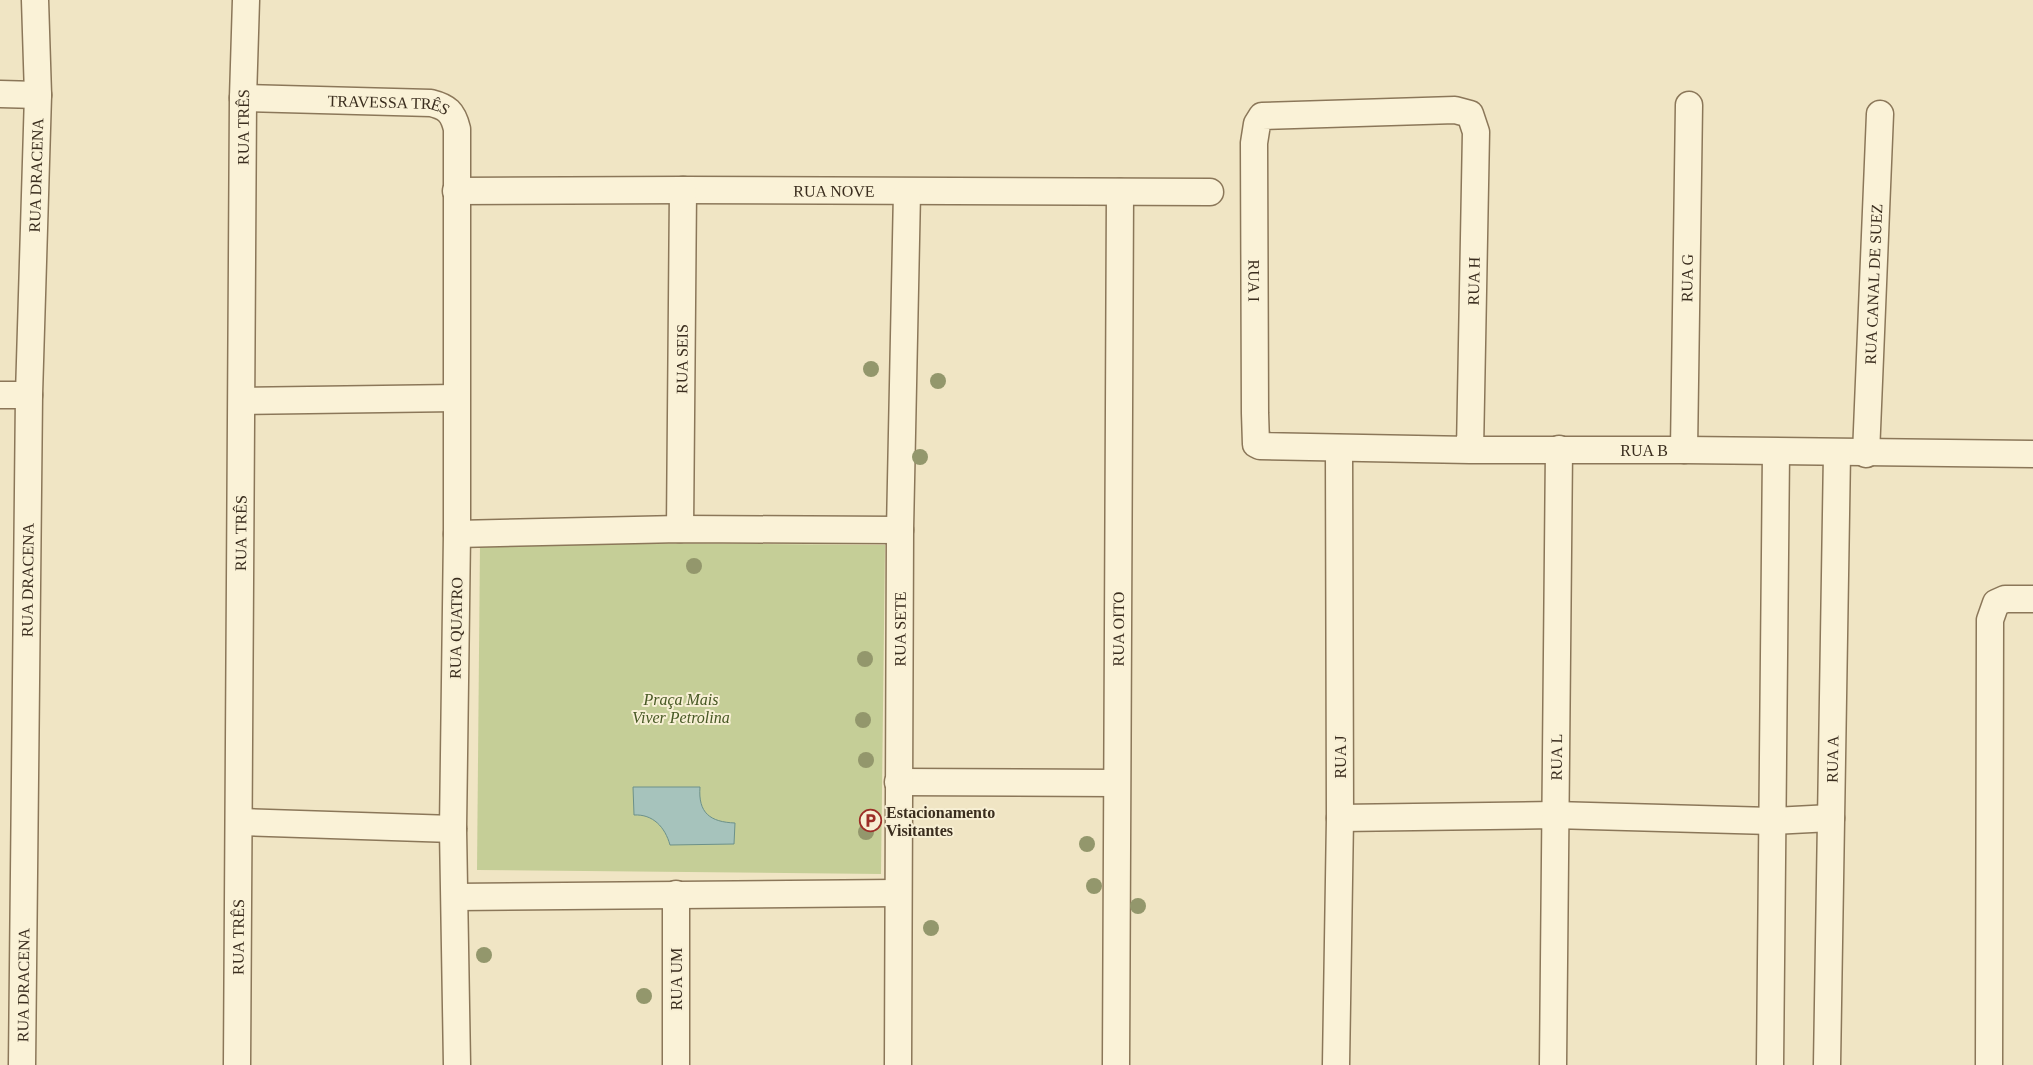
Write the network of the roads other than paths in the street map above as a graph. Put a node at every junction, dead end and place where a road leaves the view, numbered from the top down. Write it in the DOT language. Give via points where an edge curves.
graph roads {
  1 [pos="35,0"];
  2 [pos="246,0"];
  3 [pos="0,94"];
  4 [pos="38,95"];
  5 [pos="243,98"];
  6 [pos="1689,105"];
  7 [pos="1470,114"];
  8 [pos="1880,114"];
  9 [pos="683,190"];
  10 [pos="456,191"];
  11 [pos="908,192"];
  12 [pos="1120,192"];
  13 [pos="1210,192"];
  14 [pos="0,394"];
  15 [pos="29,395"];
  16 [pos="456,398"];
  17 [pos="242,401"];
  18 [pos="1256,444"];
  19 [pos="1339,448"];
  20 [pos="1559,449"];
  21 [pos="1470,450"];
  22 [pos="1684,450"];
  23 [pos="1776,452"];
  24 [pos="1837,453"];
  25 [pos="1866,454"];
  26 [pos="2033,454"];
  27 [pos="680,529"];
  28 [pos="900,530"];
  29 [pos="457,534"];
  30 [pos="2033,599"];
  31 [pos="898,782"];
  32 [pos="1116,783"];
  33 [pos="1554,815"];
  34 [pos="1340,818"];
  35 [pos="1831,818"];
  36 [pos="1771,821"];
  37 [pos="239,822"];
  38 [pos="453,829"];
  39 [pos="897,892"];
  40 [pos="676,894"];
  41 [pos="455,897"];
  42 [pos="11,1028"];
  43 [pos="22,1065"];
  44 [pos="238,1065"];
  45 [pos="457,1065"];
  46 [pos="676,1065"];
  47 [pos="898,1065"];
  48 [pos="1116,1065"];
  49 [pos="1336,1065"];
  50 [pos="1553,1065"];
  51 [pos="1770,1065"];
  52 [pos="1827,1065"];
  53 [pos="1989,1065"];
  1 -- 4 [label="street, RUA DRACENA"];
  2 -- 5 [label="street, RUA TRÊS"];
  3 -- 4 [label="street"];
  4 -- 15 [label="street, RUA DRACENA"];
  5 -- 10 [label="street, TRAVESSA TRÊS" via="432,102 445,107 454,115 457,128"];
  5 -- 17 [label="street, RUA TRÊS"];
  6 -- 22 [label="street, RUA G"];
  7 -- 18 [label="street, RUA I" via="1455,110 1266,115 1260,118 1254,143"];
  7 -- 21 [label="street, RUA H" via="1476,132"];
  8 -- 25 [label="street, RUA CANAL DE SUEZ"];
  9 -- 10 [label="street, RUA NOVE"];
  9 -- 11 [label="street, RUA NOVE"];
  9 -- 27 [label="street, RUA SEIS"];
  10 -- 16 [label="street, RUA QUATRO"];
  11 -- 12 [label="street, RUA NOVE"];
  11 -- 28 [label="street, RUA SETE"];
  12 -- 13 [label="street, RUA NOVE"];
  12 -- 32 [label="street, RUA OITO"];
  14 -- 15 [label="street"];
  15 -- 42 [label="street, RUA DRACENA"];
  16 -- 17 [label="street"];
  16 -- 29 [label="street, RUA QUATRO"];
  17 -- 37 [label="street, RUA TRÊS"];
  18 -- 19 [label="street, RUA B" via="1264,447"];
  19 -- 21 [label="street, RUA B"];
  19 -- 34 [label="street, RUA J"];
  20 -- 21 [label="street, RUA B"];
  20 -- 22 [label="street, RUA B"];
  20 -- 33 [label="street, RUA L"];
  22 -- 23 [label="street, RUA B"];
  23 -- 24 [label="street, RUA B"];
  23 -- 36 [label="street"];
  24 -- 25 [label="street, RUA B"];
  24 -- 35 [label="street, RUA A"];
  25 -- 26 [label="street, RUA B"];
  27 -- 28 [label="street"];
  27 -- 29 [label="street"];
  28 -- 31 [label="street, RUA SETE"];
  29 -- 38 [label="street, RUA QUATRO"];
  30 -- 53 [label="street" via="2005,599 1996,603 1990,620"];
  31 -- 32 [label="street"];
  31 -- 39 [label="street, RUA SETE"];
  32 -- 48 [label="street, RUA OITO"];
  33 -- 34 [label="street"];
  33 -- 36 [label="street"];
  33 -- 50 [label="street, RUA L"];
  34 -- 49 [label="street, RUA J"];
  35 -- 36 [label="street"];
  35 -- 52 [label="street, RUA A"];
  36 -- 51 [label="street"];
  37 -- 38 [label="street"];
  37 -- 44 [label="street, RUA TRÊS"];
  38 -- 41 [label="street, RUA QUATRO"];
  39 -- 40 [label="street"];
  39 -- 47 [label="street, RUA SETE"];
  40 -- 41 [label="street"];
  40 -- 46 [label="street, RUA UM"];
  41 -- 45 [label="street, RUA QUATRO"];
  42 -- 43 [label="street, RUA DRACENA"];
}
